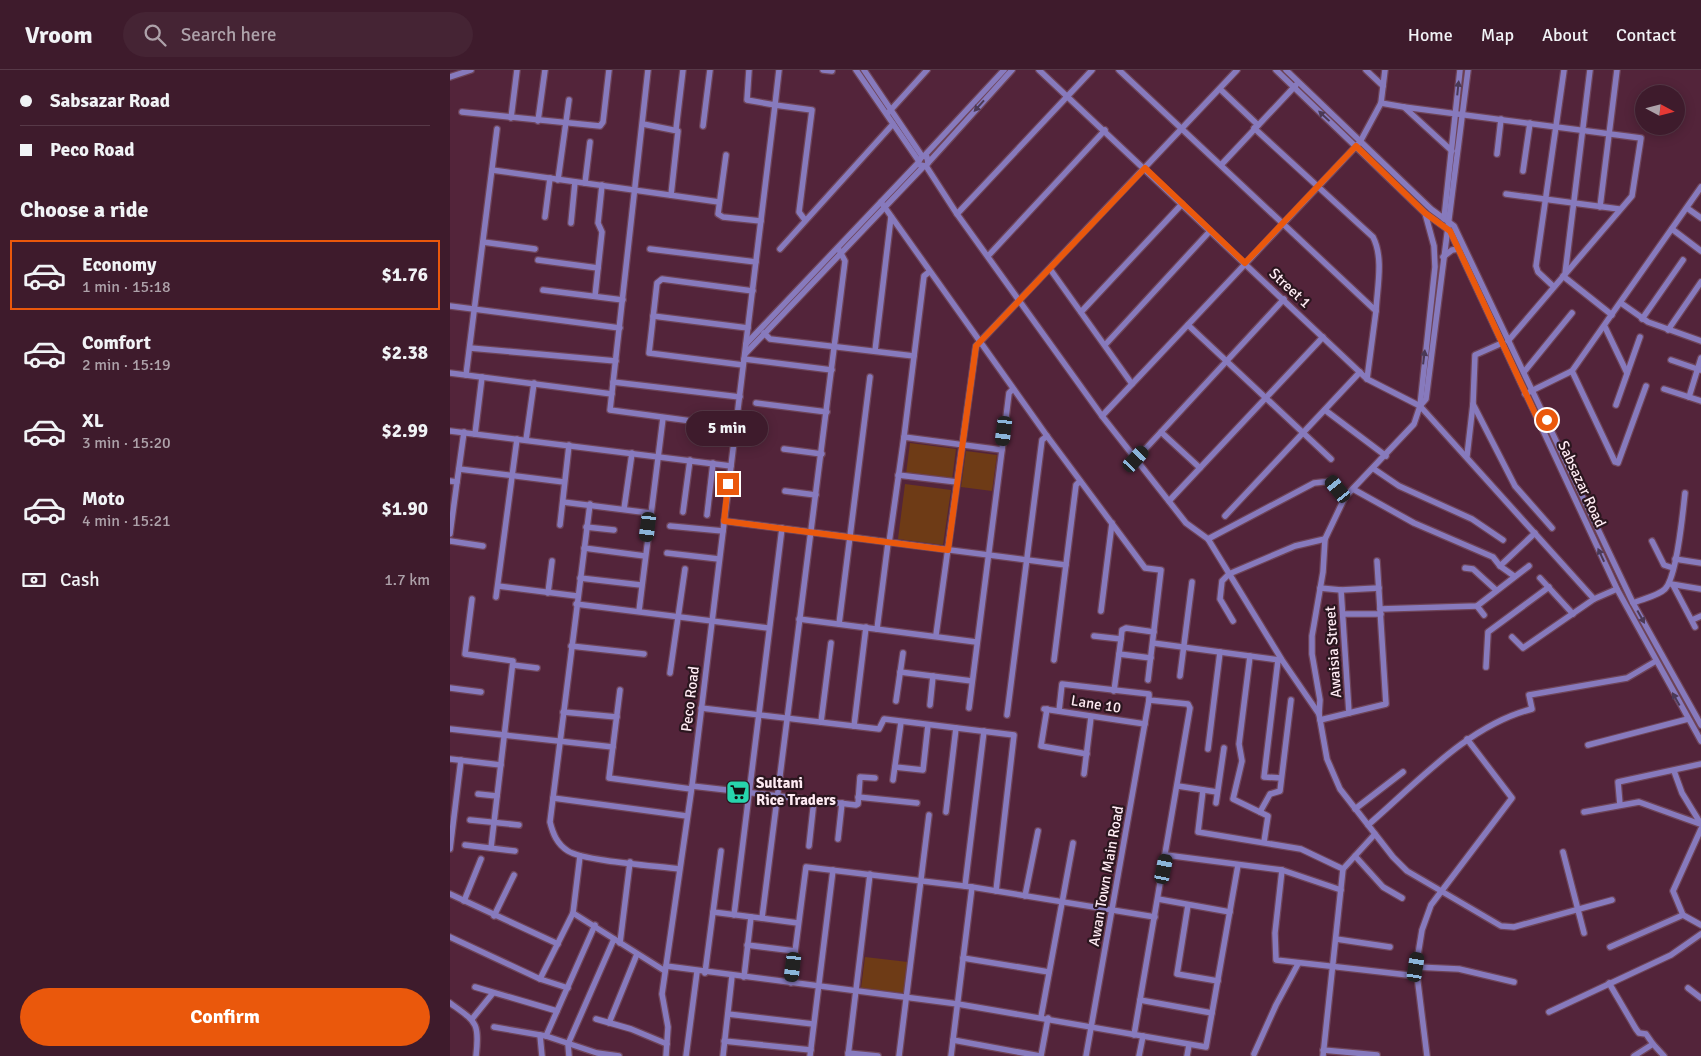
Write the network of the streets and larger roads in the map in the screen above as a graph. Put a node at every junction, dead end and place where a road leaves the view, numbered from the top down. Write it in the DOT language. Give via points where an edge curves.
graph roads {
  1 [pos="471,70"];
  2 [pos="517,70"];
  3 [pos="545,70"];
  4 [pos="609,70"];
  5 [pos="648,70"];
  6 [pos="683,70"];
  7 [pos="710,70"];
  8 [pos="749,70"];
  9 [pos="779,70"];
  10 [pos="823,70"];
  11 [pos="856,70"];
  12 [pos="864,70"];
  13 [pos="927,70"];
  14 [pos="1004,70"];
  15 [pos="1012,70"];
  16 [pos="1039,70"];
  17 [pos="1092,70"];
  18 [pos="1119,70"];
  19 [pos="1237,70"];
  20 [pos="1276,70"];
  21 [pos="1286,70"];
  22 [pos="1366,70"];
  23 [pos="1385,70"];
  24 [pos="1460,70"];
  25 [pos="1468,70"];
  26 [pos="1564,70"];
  27 [pos="1590,70"];
  28 [pos="1617,70"];
  29 [pos="832,71"];
  30 [pos="450,77"];
  31 [pos="1298,82"];
  32 [pos="1383,86"];
  33 [pos="1294,87"];
  34 [pos="1220,89"];
  35 [pos="1068,95"];
  36 [pos="569,100"];
  37 [pos="1381,103"];
  38 [pos="775,104"];
  39 [pos="1404,107"];
  40 [pos="462,112"];
  41 [pos="889,113"];
  42 [pos="1459,113"];
  43 [pos="511,118"];
  44 [pos="1501,119"];
  45 [pos="538,121"];
  46 [pos="1530,123"];
  47 [pos="565,124"];
  48 [pos="644,124"];
  49 [pos="893,124"];
  50 [pos="1556,125"];
  51 [pos="703,126"];
  52 [pos="1256,126"];
  53 [pos="497,129"];
  54 [pos="1182,129"];
  55 [pos="1583,129"];
  56 [pos="676,130"];
  57 [pos="1104,130"];
  58 [pos="1609,133"];
  59 [pos="590,142"];
  60 [pos="1358,144"];
  61 [pos="1452,151"];
  62 [pos="1498,154"];
  63 [pos="726,155"];
  64 [pos="923,161"];
  65 [pos="1221,165"];
  66 [pos="1145,168"];
  67 [pos="492,170"];
  68 [pos="1523,171"];
  69 [pos="550,178"];
  70 [pos="558,180"];
  71 [pos="575,182"];
  72 [pos="585,183"];
  73 [pos="602,185"];
  74 [pos="1318,187"];
  75 [pos="1701,187"];
  76 [pos="634,189"];
  77 [pos="671,194"];
  78 [pos="1506,194"];
  79 [pos="1546,199"];
  80 [pos="719,202"];
  81 [pos="1573,203"];
  82 [pos="1182,204"];
  83 [pos="883,205"];
  84 [pos="1600,207"];
  85 [pos="1687,208"];
  86 [pos="1620,209"];
  87 [pos="1425,213"];
  88 [pos="957,214"];
  89 [pos="545,217"];
  90 [pos="891,217"];
  91 [pos="1701,218"];
  92 [pos="805,220"];
  93 [pos="761,221"];
  94 [pos="1446,222"];
  95 [pos="571,223"];
  96 [pos="1282,224"];
  97 [pos="1672,229"];
  98 [pos="1210,231"];
  99 [pos="483,242"];
  100 [pos="535,249"];
  101 [pos="650,249"];
  102 [pos="780,249"];
  103 [pos="1458,249"];
  104 [pos="840,250"];
  105 [pos="1701,250"];
  106 [pos="988,256"];
  107 [pos="1443,257"];
  108 [pos="538,260"];
  109 [pos="1683,260"];
  110 [pos="756,262"];
  111 [pos="1245,263"];
  112 [pos="598,268"];
  113 [pos="1050,269"];
  114 [pos="929,272"];
  115 [pos="1564,275"];
  116 [pos="1701,282"];
  117 [pos="1553,286"];
  118 [pos="543,290"];
  119 [pos="753,291"];
  120 [pos="595,296"];
  121 [pos="1284,299"];
  122 [pos="623,300"];
  123 [pos="1018,301"];
  124 [pos="1621,303"];
  125 [pos="450,306"];
  126 [pos="475,310"];
  127 [pos="1376,310"];
  128 [pos="1081,312"];
  129 [pos="1572,313"];
  130 [pos="1612,315"];
  131 [pos="653,316"];
  132 [pos="1642,318"];
  133 [pos="1188,325"];
  134 [pos="1605,326"];
  135 [pos="620,328"];
  136 [pos="748,328"];
  137 [pos="1668,330"];
  138 [pos="763,332"];
  139 [pos="1323,337"];
  140 [pos="1640,337"];
  141 [pos="1701,341"];
  142 [pos="980,342"];
  143 [pos="1505,342"];
  144 [pos="746,344"];
  145 [pos="1105,345"];
  146 [pos="835,347"];
  147 [pos="470,348"];
  148 [pos="875,351"];
  149 [pos="914,356"];
  150 [pos="1701,358"];
  151 [pos="744,360"];
  152 [pos="1227,360"];
  153 [pos="1671,360"];
  154 [pos="616,361"];
  155 [pos="832,370"];
  156 [pos="1700,370"];
  157 [pos="1572,371"];
  158 [pos="1360,372"];
  159 [pos="1524,372"];
  160 [pos="450,373"];
  161 [pos="1627,373"];
  162 [pos="466,375"];
  163 [pos="482,377"];
  164 [pos="870,377"];
  165 [pos="1367,379"];
  166 [pos="613,382"];
  167 [pos="534,383"];
  168 [pos="1132,384"];
  169 [pos="1646,386"];
  170 [pos="1013,389"];
  171 [pos="1664,389"];
  172 [pos="1533,390"];
  173 [pos="612,394"];
  174 [pos="1526,394"];
  175 [pos="740,396"];
  176 [pos="1266,397"];
  177 [pos="1689,397"];
  178 [pos="1701,401"];
  179 [pos="756,403"];
  180 [pos="1473,404"];
  181 [pos="1616,405"];
  182 [pos="1420,406"];
  183 [pos="1325,410"];
  184 [pos="827,412"];
  185 [pos="1102,416"];
  186 [pos="663,418"];
  187 [pos="1547,420"];
  188 [pos="1540,424"];
  189 [pos="736,427"];
  190 [pos="450,431"];
  191 [pos="464,432"];
  192 [pos="1160,432"];
  193 [pos="1303,433"];
  194 [pos="474,434"];
  195 [pos="1047,436"];
  196 [pos="904,437"];
  197 [pos="517,439"];
  198 [pos="526,440"];
  199 [pos="569,445"];
  200 [pos="962,445"];
  201 [pos="784,449"];
  202 [pos="1002,450"];
  203 [pos="632,453"];
  204 [pos="822,454"];
  205 [pos="659,456"];
  206 [pos="1386,456"];
  207 [pos="1468,456"];
  208 [pos="1136,459"];
  209 [pos="1331,459"];
  210 [pos="690,460"];
  211 [pos="713,463"];
  212 [pos="731,466"];
  213 [pos="1200,468"];
  214 [pos="459,469"];
  215 [pos="1374,469"];
  216 [pos="898,475"];
  217 [pos="512,476"];
  218 [pos="450,481"];
  219 [pos="1080,481"];
  220 [pos="457,482"];
  221 [pos="564,482"];
  222 [pos="957,482"];
  223 [pos="1353,488"];
  224 [pos="785,491"];
  225 [pos="1685,493"];
  226 [pos="816,495"];
  227 [pos="1345,497"];
  228 [pos="1169,501"];
  229 [pos="562,502"];
  230 [pos="590,504"];
  231 [pos="624,509"];
  232 [pos="683,512"];
  233 [pos="650,513"];
  234 [pos="706,515"];
  235 [pos="1225,516"];
  236 [pos="724,521"];
  237 [pos="1112,523"];
  238 [pos="560,525"];
  239 [pos="670,526"];
  240 [pos="586,527"];
  241 [pos="782,528"];
  242 [pos="1552,528"];
  243 [pos="614,530"];
  244 [pos="723,531"];
  245 [pos="811,533"];
  246 [pos="1535,533"];
  247 [pos="450,534"];
  248 [pos="850,538"];
  249 [pos="1208,539"];
  250 [pos="1326,539"];
  251 [pos="1503,540"];
  252 [pos="450,541"];
  253 [pos="1652,542"];
  254 [pos="889,543"];
  255 [pos="482,546"];
  256 [pos="584,548"];
  257 [pos="948,550"];
  258 [pos="667,553"];
  259 [pos="644,556"];
  260 [pos="988,556"];
  261 [pos="719,559"];
  262 [pos="1675,559"];
  263 [pos="552,561"];
  264 [pos="1027,561"];
  265 [pos="1377,561"];
  266 [pos="1701,563"];
  267 [pos="1066,565"];
  268 [pos="1500,566"];
  269 [pos="1529,566"];
  270 [pos="1465,568"];
  271 [pos="1673,568"];
  272 [pos="684,569"];
  273 [pos="1229,574"];
  274 [pos="1514,576"];
  275 [pos="580,578"];
  276 [pos="1540,578"];
  277 [pos="1192,582"];
  278 [pos="1671,584"];
  279 [pos="641,585"];
  280 [pos="498,586"];
  281 [pos="1549,587"];
  282 [pos="1320,588"];
  283 [pos="1379,588"];
  284 [pos="1617,589"];
  285 [pos="1701,589"];
  286 [pos="1342,590"];
  287 [pos="1496,590"];
  288 [pos="548,592"];
  289 [pos="577,596"];
  290 [pos="496,597"];
  291 [pos="472,599"];
  292 [pos="1594,599"];
  293 [pos="1633,603"];
  294 [pos="576,604"];
  295 [pos="1477,606"];
  296 [pos="638,611"];
  297 [pos="1101,611"];
  298 [pos="1380,611"];
  299 [pos="1343,614"];
  300 [pos="1573,614"];
  301 [pos="1484,615"];
  302 [pos="1701,616"];
  303 [pos="678,617"];
  304 [pos="799,619"];
  305 [pos="1692,620"];
  306 [pos="712,621"];
  307 [pos="1232,621"];
  308 [pos="839,624"];
  309 [pos="866,627"];
  310 [pos="1695,627"];
  311 [pos="768,628"];
  312 [pos="877,629"];
  313 [pos="1154,632"];
  314 [pos="936,635"];
  315 [pos="1094,636"];
  316 [pos="1512,637"];
  317 [pos="1121,639"];
  318 [pos="976,642"];
  319 [pos="831,643"];
  320 [pos="1153,643"];
  321 [pos="571,646"];
  322 [pos="1184,647"];
  323 [pos="1220,652"];
  324 [pos="902,653"];
  325 [pos="644,654"];
  326 [pos="1119,654"];
  327 [pos="1250,656"];
  328 [pos="1151,658"];
  329 [pos="1054,660"];
  330 [pos="1280,660"];
  331 [pos="1656,661"];
  332 [pos="513,665"];
  333 [pos="537,668"];
  334 [pos="1486,668"];
  335 [pos="900,672"];
  336 [pos="670,673"];
  337 [pos="933,676"];
  338 [pos="1180,676"];
  339 [pos="1148,680"];
  340 [pos="972,681"];
  341 [pos="450,688"];
  342 [pos="620,690"];
  343 [pos="1114,690"];
  344 [pos="481,692"];
  345 [pos="1148,700"];
  346 [pos="1291,700"];
  347 [pos="896,701"];
  348 [pos="930,705"];
  349 [pos="701,708"];
  350 [pos="968,708"];
  351 [pos="1058,711"];
  352 [pos="563,712"];
  353 [pos="1350,713"];
  354 [pos="1007,714"];
  355 [pos="758,716"];
  356 [pos="616,717"];
  357 [pos="1091,717"];
  358 [pos="1319,717"];
  359 [pos="786,719"];
  360 [pos="1688,719"];
  361 [pos="821,722"];
  362 [pos="901,722"];
  363 [pos="1145,724"];
  364 [pos="1701,724"];
  365 [pos="928,725"];
  366 [pos="854,726"];
  367 [pos="956,728"];
  368 [pos="450,729"];
  369 [pos="984,731"];
  370 [pos="505,735"];
  371 [pos="1467,739"];
  372 [pos="559,741"];
  373 [pos="1701,741"];
  374 [pos="613,746"];
  375 [pos="1588,746"];
  376 [pos="1224,748"];
  377 [pos="1208,749"];
  378 [pos="1087,754"];
  379 [pos="450,759"];
  380 [pos="461,760"];
  381 [pos="1701,764"];
  382 [pos="501,765"];
  383 [pos="895,767"];
  384 [pos="1674,771"];
  385 [pos="1403,772"];
  386 [pos="1084,774"];
  387 [pos="875,778"];
  388 [pos="1281,778"];
  389 [pos="893,780"];
  390 [pos="1178,786"];
  391 [pos="692,788"];
  392 [pos="1203,790"];
  393 [pos="1217,792"];
  394 [pos="748,793"];
  395 [pos="478,794"];
  396 [pos="497,796"];
  397 [pos="777,796"];
  398 [pos="858,796"];
  399 [pos="553,798"];
  400 [pos="814,800"];
  401 [pos="842,803"];
  402 [pos="1216,803"];
  403 [pos="917,804"];
  404 [pos="1620,805"];
  405 [pos="1355,809"];
  406 [pos="946,812"];
  407 [pos="1260,812"];
  408 [pos="1584,812"];
  409 [pos="929,815"];
  410 [pos="687,816"];
  411 [pos="470,820"];
  412 [pos="494,823"];
  413 [pos="519,825"];
  414 [pos="1368,825"];
  415 [pos="1701,825"];
  416 [pos="451,828"];
  417 [pos="1038,832"];
  418 [pos="1375,834"];
  419 [pos="838,839"];
  420 [pos="1264,842"];
  421 [pos="1074,843"];
  422 [pos="465,845"];
  423 [pos="808,846"];
  424 [pos="491,848"];
  425 [pos="450,850"];
  426 [pos="515,851"];
  427 [pos="721,851"];
  428 [pos="1563,852"];
  429 [pos="1166,855"];
  430 [pos="580,856"];
  431 [pos="1355,856"];
  432 [pos="481,859"];
  433 [pos="630,862"];
  434 [pos="1238,865"];
  435 [pos="679,869"];
  436 [pos="1343,869"];
  437 [pos="833,870"];
  438 [pos="1282,870"];
  439 [pos="870,874"];
  440 [pos="514,875"];
  441 [pos="921,880"];
  442 [pos="968,886"];
  443 [pos="1341,890"];
  444 [pos="996,891"];
  445 [pos="1442,892"];
  446 [pos="450,894"];
  447 [pos="1026,896"];
  448 [pos="1402,898"];
  449 [pos="1158,899"];
  450 [pos="1612,900"];
  451 [pos="464,901"];
  452 [pos="1063,902"];
  453 [pos="1188,905"];
  454 [pos="1577,910"];
  455 [pos="1112,911"];
  456 [pos="713,912"];
  457 [pos="1230,912"];
  458 [pos="573,913"];
  459 [pos="734,915"];
  460 [pos="1683,915"];
  461 [pos="494,916"];
  462 [pos="751,917"];
  463 [pos="1155,917"];
  464 [pos="762,918"];
  465 [pos="798,923"];
  466 [pos="595,925"];
  467 [pos="1701,925"];
  468 [pos="1584,933"];
  469 [pos="1701,934"];
  470 [pos="450,937"];
  471 [pos="614,939"];
  472 [pos="1336,939"];
  473 [pos="620,943"];
  474 [pos="558,944"];
  475 [pos="747,945"];
  476 [pos="1390,947"];
  477 [pos="1610,947"];
  478 [pos="795,951"];
  479 [pos="637,954"];
  480 [pos="963,958"];
  481 [pos="1298,964"];
  482 [pos="1333,967"];
  483 [pos="1416,967"];
  484 [pos="665,969"];
  485 [pos="697,972"];
  486 [pos="1050,972"];
  487 [pos="705,973"];
  488 [pos="732,976"];
  489 [pos="1417,976"];
  490 [pos="744,977"];
  491 [pos="540,978"];
  492 [pos="1218,981"];
  493 [pos="1514,982"];
  494 [pos="791,983"];
  495 [pos="1609,983"];
  496 [pos="818,986"];
  497 [pos="475,987"];
  498 [pos="568,988"];
  499 [pos="1688,988"];
  500 [pos="856,990"];
  501 [pos="493,992"];
  502 [pos="907,997"];
  503 [pos="1701,998"];
  504 [pos="1140,1000"];
  505 [pos="450,1004"];
  506 [pos="958,1004"];
  507 [pos="557,1011"];
  508 [pos="1549,1012"];
  509 [pos="1212,1013"];
  510 [pos="728,1014"];
  511 [pos="1041,1017"];
  512 [pos="1048,1018"];
  513 [pos="472,1019"];
  514 [pos="596,1019"];
  515 [pos="610,1023"];
  516 [pos="813,1024"];
  517 [pos="1091,1026"];
  518 [pos="494,1027"];
  519 [pos="540,1035"];
  520 [pos="1134,1035"];
  521 [pos="546,1036"];
  522 [pos="1143,1036"];
  523 [pos="953,1040"];
  524 [pos="724,1041"];
  525 [pos="568,1044"];
  526 [pos="667,1044"];
  527 [pos="1653,1044"];
  528 [pos="1189,1045"];
  529 [pos="810,1053"];
  530 [pos="1323,1053"];
  531 [pos="598,1054"];
  532 [pos="848,1054"];
  533 [pos="1254,1054"];
  534 [pos="1377,1055"];
  535 [pos="476,1056"];
  536 [pos="542,1056"];
  537 [pos="569,1056"];
  538 [pos="619,1056"];
  539 [pos="666,1056"];
  540 [pos="686,1056"];
  541 [pos="722,1056"];
  542 [pos="878,1056"];
  543 [pos="900,1056"];
  544 [pos="951,1056"];
  545 [pos="1041,1056"];
  546 [pos="1086,1056"];
  547 [pos="1139,1056"];
  548 [pos="1187,1056"];
  549 [pos="1427,1056"];
  550 [pos="1634,1056"];
  551 [pos="1664,1056"];
  1 -- 30 [label="street"];
  2 -- 43 [label="street"];
  3 -- 45 [label="street"];
  4 -- 47 [label="street" via="600,126"];
  5 -- 76 [label="street"];
  6 -- 56 [label="street"];
  7 -- 51 [label="street"];
  8 -- 38 [label="street" via="747,100"];
  9 -- 38 [label="street, Peco Road"];
  10 -- 29 [label="street"];
  11 -- 41 [label="street"];
  12 -- 41 [label="street"];
  13 -- 41 [label="street"];
  14 -- 64 [label="street"];
  15 -- 64 [label="street, one-way"];
  16 -- 35 [label="street, Street 1"];
  17 -- 35 [label="street"];
  18 -- 54 [label="street"];
  19 -- 34 [label="street"];
  20 -- 33 [label="street"];
  21 -- 31 [label="street"];
  22 -- 32 [label="street"];
  23 -- 32 [label="street"];
  42 -- 24 [label="street, one-way"];
  25 -- 42 [label="street"];
  26 -- 50 [label="street"];
  27 -- 55 [label="street"];
  28 -- 58 [label="street"];
  31 -- 33 [label="street"];
  31 -- 60 [label="street"];
  32 -- 37 [label="street"];
  33 -- 52 [label="street"];
  60 -- 33 [label="street, one-way"];
  34 -- 52 [label="street"];
  34 -- 54 [label="street"];
  35 -- 57 [label="street, Street 1"];
  35 -- 88 [label="street"];
  36 -- 47 [label="street"];
  37 -- 39 [label="street"];
  37 -- 60 [label="street"];
  38 -- 92 [label="street" via="812,110 799,212"];
  38 -- 93 [label="street, Peco Road"];
  39 -- 42 [label="street"];
  39 -- 61 [label="street"];
  40 -- 43 [label="street"];
  41 -- 49 [label="street"];
  41 -- 64 [label="street"];
  42 -- 44 [label="street"];
  42 -- 61 [label="street"];
  42 -- 94 [label="street"];
  43 -- 45 [label="street"];
  44 -- 46 [label="street"];
  44 -- 62 [label="street"];
  45 -- 47 [label="street"];
  46 -- 50 [label="street"];
  46 -- 68 [label="street"];
  47 -- 70 [label="street"];
  48 -- 56 [label="street"];
  49 -- 64 [label="street"];
  49 -- 92 [label="street"];
  50 -- 55 [label="street"];
  50 -- 79 [label="street"];
  52 -- 65 [label="street"];
  52 -- 74 [label="street"];
  53 -- 67 [label="street"];
  54 -- 65 [label="street"];
  54 -- 66 [label="street"];
  55 -- 58 [label="street"];
  55 -- 81 [label="street"];
  56 -- 77 [label="street" via="679,133"];
  57 -- 66 [label="street, Street 1"];
  57 -- 106 [label="street"];
  58 -- 84 [label="street"];
  58 -- 86 [label="street" via="1642,139 1634,193"];
  59 -- 72 [label="street"];
  60 -- 74 [label="street"];
  60 -- 87 [label="street"];
  60 -- 94 [label="street"];
  61 -- 94 [label="street"];
  63 -- 80 [label="street"];
  64 -- 83 [label="street"];
  64 -- 88 [label="street"];
  65 -- 96 [label="street"];
  66 -- 82 [label="street, Street 1"];
  66 -- 113 [label="street"];
  67 -- 69 [label="street"];
  67 -- 99 [label="street"];
  69 -- 70 [label="street"];
  69 -- 89 [label="street"];
  70 -- 71 [label="street"];
  71 -- 72 [label="street"];
  71 -- 95 [label="street"];
  72 -- 73 [label="street"];
  73 -- 76 [label="street"];
  73 -- 112 [label="street"];
  74 -- 96 [label="street"];
  74 -- 127 [label="street" via="1376,243 1379,261"];
  75 -- 85 [label="street"];
  76 -- 77 [label="street"];
  76 -- 122 [label="street"];
  77 -- 80 [label="street"];
  78 -- 79 [label="street"];
  79 -- 81 [label="street"];
  79 -- 117 [label="street" via="1536,266"];
  80 -- 93 [label="street" via="719,216"];
  81 -- 84 [label="street"];
  81 -- 115 [label="street"];
  82 -- 98 [label="street, Street 1"];
  82 -- 128 [label="street"];
  83 -- 90 [label="street"];
  83 -- 104 [label="street"];
  84 -- 86 [label="street"];
  85 -- 91 [label="street"];
  85 -- 97 [label="street"];
  86 -- 115 [label="street"];
  87 -- 94 [label="street"];
  182 -- 87 [label="street, one-way" via="1435,267 1434,246"];
  88 -- 106 [label="street"];
  90 -- 114 [label="street"];
  90 -- 148 [label="street"];
  92 -- 102 [label="street"];
  93 -- 110 [label="street, Peco Road"];
  94 -- 103 [label="street, Sabsazar Road"];
  94 -- 107 [label="street"];
  94 -- 143 [label="street" via="1454,226"];
  96 -- 111 [label="street"];
  96 -- 127 [label="street"];
  97 -- 105 [label="street"];
  97 -- 124 [label="street"];
  98 -- 111 [label="street, Street 1"];
  98 -- 145 [label="street"];
  99 -- 100 [label="street"];
  99 -- 126 [label="street"];
  101 -- 110 [label="street"];
  103 -- 107 [label="street" via="1447,252"];
  103 -- 143 [label="street, Sabsazar Road"];
  104 -- 138 [label="street"];
  104 -- 146 [label="street" via="845,262"];
  106 -- 123 [label="street"];
  107 -- 182 [label="street" via="1426,399"];
  108 -- 112 [label="street"];
  109 -- 132 [label="street"];
  110 -- 119 [label="street, Peco Road"];
  111 -- 121 [label="street, Street 1"];
  111 -- 133 [label="street"];
  112 -- 120 [label="street"];
  113 -- 123 [label="street"];
  113 -- 128 [label="street"];
  114 -- 142 [label="street"];
  114 -- 149 [label="street" via="924,276"];
  115 -- 117 [label="street"];
  115 -- 130 [label="street"];
  116 -- 137 [label="street"];
  117 -- 143 [label="street"];
  118 -- 120 [label="street"];
  119 -- 131 [label="street" via="659,279"];
  119 -- 136 [label="street, Peco Road"];
  120 -- 122 [label="street"];
  121 -- 139 [label="street, Street 1"];
  121 -- 152 [label="street"];
  122 -- 135 [label="street"];
  123 -- 142 [label="street"];
  123 -- 185 [label="street"];
  124 -- 130 [label="street"];
  124 -- 132 [label="street"];
  125 -- 126 [label="street"];
  126 -- 135 [label="street"];
  126 -- 147 [label="street"];
  127 -- 165 [label="street"];
  128 -- 145 [label="street"];
  129 -- 159 [label="street"];
  130 -- 134 [label="street"];
  131 -- 136 [label="street"];
  131 -- 151 [label="street" via="649,353"];
  132 -- 137 [label="street"];
  133 -- 152 [label="street"];
  133 -- 168 [label="street"];
  134 -- 157 [label="street"];
  134 -- 161 [label="street"];
  135 -- 154 [label="street"];
  136 -- 144 [label="street, Peco Road"];
  137 -- 141 [label="street"];
  138 -- 144 [label="street"];
  138 -- 146 [label="street" via="770,339"];
  138 -- 151 [label="street"];
  139 -- 158 [label="street, Street 1"];
  139 -- 176 [label="street"];
  140 -- 161 [label="street"];
  142 -- 170 [label="street"];
  142 -- 200 [label="street" via="974,353"];
  143 -- 159 [label="street"];
  143 -- 174 [label="street, Sabsazar Road"];
  143 -- 180 [label="street" via="1476,355"];
  144 -- 151 [label="street, Peco Road"];
  145 -- 168 [label="street"];
  146 -- 148 [label="street"];
  146 -- 155 [label="street"];
  147 -- 154 [label="street"];
  147 -- 162 [label="street"];
  148 -- 149 [label="street"];
  149 -- 196 [label="street"];
  150 -- 156 [label="street"];
  151 -- 155 [label="street"];
  151 -- 175 [label="street, Peco Road"];
  152 -- 176 [label="street"];
  152 -- 192 [label="street"];
  153 -- 156 [label="street"];
  154 -- 166 [label="street"];
  155 -- 184 [label="street"];
  156 -- 177 [label="street"];
  157 -- 169 [label="street" via="1614,462 1618,463"];
  157 -- 172 [label="street"];
  158 -- 165 [label="street, Street 1"];
  158 -- 183 [label="street"];
  159 -- 172 [label="street"];
  160 -- 162 [label="street"];
  161 -- 181 [label="street"];
  162 -- 163 [label="street"];
  163 -- 167 [label="street"];
  163 -- 194 [label="street"];
  164 -- 248 [label="street"];
  165 -- 182 [label="street, Street 1"];
  166 -- 173 [label="street"];
  166 -- 175 [label="street"];
  167 -- 173 [label="street"];
  167 -- 198 [label="street"];
  168 -- 185 [label="street"];
  170 -- 195 [label="street"];
  170 -- 202 [label="street" via="1009,393"];
  171 -- 177 [label="street"];
  172 -- 174 [label="street"];
  172 -- 187 [label="street"];
  173 -- 186 [label="street" via="612,411"];
  174 -- 188 [label="street, Sabsazar Road"];
  175 -- 189 [label="street, Peco Road"];
  176 -- 193 [label="street"];
  176 -- 213 [label="street"];
  177 -- 178 [label="street"];
  179 -- 184 [label="street"];
  180 -- 207 [label="street"];
  180 -- 242 [label="street" via="1515,486"];
  182 -- 206 [label="street" via="1414,424"];
  182 -- 207 [label="street, Street 1"];
  183 -- 193 [label="street"];
  183 -- 206 [label="street"];
  184 -- 204 [label="street"];
  185 -- 208 [label="street"];
  186 -- 189 [label="street"];
  186 -- 205 [label="street"];
  187 -- 188 [label="street"];
  187 -- 293 [label="street"];
  284 -- 188 [label="street, Sabsazar Road, one-way"];
  189 -- 212 [label="street, Peco Road"];
  190 -- 191 [label="street"];
  191 -- 194 [label="street"];
  191 -- 214 [label="street"];
  192 -- 208 [label="street"];
  192 -- 213 [label="street"];
  193 -- 209 [label="street"];
  193 -- 235 [label="street"];
  194 -- 197 [label="street"];
  195 -- 219 [label="street"];
  195 -- 264 [label="street" via="1042,440"];
  196 -- 200 [label="street"];
  196 -- 216 [label="street"];
  197 -- 198 [label="street"];
  197 -- 217 [label="street"];
  198 -- 199 [label="street"];
  199 -- 203 [label="street"];
  199 -- 221 [label="street"];
  200 -- 202 [label="street"];
  200 -- 222 [label="street"];
  201 -- 204 [label="street"];
  202 -- 260 [label="street"];
  203 -- 205 [label="street"];
  203 -- 231 [label="street"];
  204 -- 226 [label="street"];
  205 -- 210 [label="street"];
  205 -- 233 [label="street"];
  206 -- 215 [label="street"];
  207 -- 246 [label="street, Street 1"];
  208 -- 228 [label="street"];
  210 -- 211 [label="street"];
  210 -- 232 [label="street"];
  211 -- 212 [label="street"];
  211 -- 234 [label="street"];
  212 -- 236 [label="street, Peco Road"];
  213 -- 228 [label="street"];
  214 -- 217 [label="street"];
  214 -- 220 [label="street"];
  215 -- 223 [label="street"];
  215 -- 251 [label="street" via="1399,486 1472,519"];
  216 -- 222 [label="street"];
  216 -- 254 [label="street"];
  217 -- 221 [label="street"];
  217 -- 280 [label="street"];
  218 -- 220 [label="street"];
  219 -- 237 [label="street"];
  219 -- 267 [label="street" via="1076,485"];
  220 -- 247 [label="street"];
  221 -- 229 [label="street"];
  222 -- 257 [label="street"];
  223 -- 227 [label="street"];
  223 -- 268 [label="street" via="1414,524 1493,557"];
  224 -- 226 [label="street"];
  225 -- 262 [label="street"];
  226 -- 245 [label="street"];
  227 -- 249 [label="street" via="1332,481 1314,483"];
  227 -- 250 [label="street"];
  228 -- 249 [label="street" via="1186,523"];
  229 -- 230 [label="street"];
  229 -- 238 [label="street"];
  230 -- 231 [label="street"];
  230 -- 240 [label="street"];
  231 -- 233 [label="street"];
  233 -- 259 [label="street"];
  236 -- 241 [label="street"];
  236 -- 244 [label="street, Peco Road"];
  237 -- 297 [label="street"];
  237 -- 313 [label="street" via="1145,568 1161,570"];
  239 -- 244 [label="street"];
  240 -- 243 [label="street"];
  240 -- 256 [label="street"];
  241 -- 245 [label="street"];
  241 -- 311 [label="street"];
  244 -- 261 [label="street, Peco Road"];
  245 -- 248 [label="street"];
  245 -- 304 [label="street"];
  246 -- 268 [label="street"];
  246 -- 292 [label="street, Street 1"];
  248 -- 254 [label="street"];
  248 -- 308 [label="street"];
  249 -- 273 [label="street"];
  250 -- 273 [label="street" via="1295,546"];
  250 -- 282 [label="street"];
  252 -- 255 [label="street"];
  253 -- 271 [label="street" via="1664,565"];
  254 -- 257 [label="street"];
  254 -- 312 [label="street"];
  256 -- 259 [label="street"];
  256 -- 275 [label="street"];
  257 -- 260 [label="street"];
  257 -- 314 [label="street"];
  258 -- 261 [label="street"];
  259 -- 279 [label="street"];
  260 -- 264 [label="street"];
  260 -- 318 [label="street"];
  261 -- 306 [label="street, Peco Road"];
  262 -- 266 [label="street"];
  262 -- 271 [label="street"];
  263 -- 288 [label="street"];
  264 -- 267 [label="street"];
  264 -- 354 [label="street"];
  265 -- 283 [label="street"];
  267 -- 329 [label="street"];
  268 -- 274 [label="street"];
  269 -- 274 [label="street"];
  270 -- 287 [label="street" via="1473,568"];
  271 -- 278 [label="street"];
  272 -- 303 [label="street"];
  273 -- 307 [label="street" via="1222,581 1220,600"];
  273 -- 330 [label="street"];
  274 -- 287 [label="street"];
  275 -- 279 [label="street"];
  275 -- 289 [label="street"];
  276 -- 281 [label="street"];
  277 -- 322 [label="street"];
  278 -- 285 [label="street"];
  278 -- 293 [label="street" via="1663,591"];
  278 -- 305 [label="street"];
  279 -- 296 [label="street"];
  280 -- 288 [label="street"];
  280 -- 290 [label="street"];
  281 -- 300 [label="street"];
  281 -- 334 [label="street" via="1488,632"];
  282 -- 286 [label="street"];
  282 -- 358 [label="street" via="1312,636"];
  283 -- 286 [label="street"];
  283 -- 298 [label="street"];
  284 -- 292 [label="street"];
  284 -- 331 [label="street, Sabsazar Road"];
  286 -- 299 [label="street, Awaisia Street"];
  287 -- 295 [label="street"];
  288 -- 289 [label="street"];
  289 -- 294 [label="street"];
  291 -- 332 [label="street" via="466,654 513,661"];
  292 -- 300 [label="street"];
  293 -- 364 [label="street, one-way"];
  294 -- 296 [label="street"];
  294 -- 321 [label="street"];
  295 -- 298 [label="street"];
  295 -- 301 [label="street"];
  296 -- 303 [label="street"];
  298 -- 299 [label="street"];
  298 -- 353 [label="street" via="1386,704"];
  299 -- 353 [label="street, Awaisia Street"];
  300 -- 316 [label="street" via="1523,648"];
  302 -- 305 [label="street"];
  303 -- 306 [label="street"];
  303 -- 336 [label="street"];
  304 -- 308 [label="street"];
  304 -- 359 [label="street"];
  305 -- 310 [label="street"];
  306 -- 311 [label="street"];
  306 -- 349 [label="street, Peco Road"];
  308 -- 309 [label="street"];
  309 -- 312 [label="street"];
  309 -- 366 [label="street"];
  311 -- 355 [label="street"];
  312 -- 314 [label="street"];
  313 -- 317 [label="street" via="1126,628 1122,630"];
  313 -- 320 [label="street"];
  314 -- 318 [label="street"];
  315 -- 317 [label="street"];
  317 -- 326 [label="street"];
  318 -- 340 [label="street"];
  319 -- 361 [label="street"];
  320 -- 322 [label="street"];
  320 -- 328 [label="street"];
  321 -- 325 [label="street"];
  321 -- 352 [label="street"];
  322 -- 323 [label="street"];
  322 -- 338 [label="street"];
  323 -- 327 [label="street"];
  323 -- 377 [label="street"];
  324 -- 335 [label="street"];
  326 -- 328 [label="street"];
  326 -- 343 [label="street"];
  327 -- 330 [label="street"];
  327 -- 407 [label="street" via="1239,744 1242,761 1233,799"];
  328 -- 339 [label="street"];
  330 -- 358 [label="street"];
  330 -- 388 [label="street" via="1264,777"];
  360 -- 331 [label="street, Sabsazar Road, one-way"];
  331 -- 371 [label="street" via="1627,678 1530,695 1532,710 1512,714"];
  332 -- 333 [label="street"];
  332 -- 370 [label="street"];
  335 -- 337 [label="street"];
  335 -- 347 [label="street"];
  337 -- 340 [label="street"];
  337 -- 348 [label="street"];
  340 -- 350 [label="street"];
  341 -- 344 [label="street"];
  342 -- 356 [label="street"];
  343 -- 345 [label="street" via="1149,694"];
  343 -- 351 [label="street" via="1062,684"];
  345 -- 363 [label="street, Awan Town Main Road"];
  345 -- 390 [label="street" via="1190,706"];
  346 -- 388 [label="street"];
  349 -- 355 [label="street"];
  349 -- 391 [label="street, Peco Road"];
  351 -- 357 [label="street, Lane 10"];
  351 -- 378 [label="street, Lane 10" via="1045,709 1041,746"];
  352 -- 356 [label="street"];
  352 -- 372 [label="street"];
  353 -- 358 [label="street"];
  355 -- 359 [label="street"];
  355 -- 394 [label="street"];
  356 -- 374 [label="street"];
  357 -- 363 [label="street, Lane 10"];
  357 -- 378 [label="street"];
  358 -- 405 [label="street" via="1327,759 1340,789"];
  359 -- 361 [label="street"];
  359 -- 397 [label="street"];
  360 -- 373 [label="street, Sabsazar Road"];
  360 -- 375 [label="street"];
  361 -- 366 [label="street"];
  362 -- 365 [label="street"];
  362 -- 366 [label="street" via="882,720 879,729"];
  362 -- 383 [label="street"];
  363 -- 455 [label="street, Awan Town Main Road"];
  365 -- 367 [label="street"];
  365 -- 383 [label="street" via="924,770"];
  367 -- 369 [label="street"];
  367 -- 406 [label="street"];
  368 -- 370 [label="street"];
  369 -- 442 [label="street"];
  369 -- 444 [label="street" via="1011,733 1015,738"];
  370 -- 372 [label="street"];
  370 -- 382 [label="street"];
  371 -- 414 [label="street"];
  371 -- 445 [label="street" via="1512,798"];
  372 -- 374 [label="street"];
  372 -- 399 [label="street"];
  374 -- 391 [label="street" via="610,779"];
  376 -- 393 [label="street"];
  378 -- 386 [label="street"];
  379 -- 380 [label="street"];
  380 -- 382 [label="street"];
  380 -- 416 [label="street"];
  381 -- 384 [label="street"];
  382 -- 396 [label="street"];
  383 -- 389 [label="street"];
  384 -- 404 [label="street" via="1618,782"];
  384 -- 415 [label="street" via="1682,793"];
  385 -- 405 [label="street"];
  387 -- 398 [label="street" via="860,777"];
  388 -- 407 [label="street" via="1280,791 1270,794"];
  390 -- 392 [label="street"];
  390 -- 429 [label="street"];
  391 -- 394 [label="street"];
  391 -- 410 [label="street, Peco Road"];
  392 -- 393 [label="street"];
  392 -- 420 [label="street" via="1198,832"];
  393 -- 402 [label="street"];
  394 -- 397 [label="street"];
  394 -- 459 [label="street"];
  395 -- 396 [label="street"];
  396 -- 412 [label="street"];
  397 -- 400 [label="street"];
  397 -- 464 [label="street"];
  398 -- 401 [label="street" via="857,804"];
  398 -- 403 [label="street"];
  399 -- 410 [label="street"];
  399 -- 430 [label="street" via="550,822 554,837 568,851"];
  400 -- 401 [label="street"];
  400 -- 423 [label="street"];
  401 -- 419 [label="street"];
  404 -- 408 [label="street"];
  404 -- 415 [label="street" via="1639,802"];
  405 -- 414 [label="street"];
  407 -- 420 [label="street" via="1268,816"];
  409 -- 441 [label="street"];
  410 -- 435 [label="street, Peco Road"];
  411 -- 412 [label="street"];
  412 -- 413 [label="street"];
  412 -- 424 [label="street"];
  414 -- 418 [label="street"];
  415 -- 460 [label="street" via="1673,891"];
  416 -- 425 [label="street"];
  417 -- 447 [label="street"];
  418 -- 431 [label="street"];
  418 -- 445 [label="street" via="1407,870"];
  420 -- 436 [label="street" via="1301,849"];
  421 -- 452 [label="street"];
  422 -- 424 [label="street"];
  424 -- 426 [label="street"];
  427 -- 456 [label="street"];
  428 -- 454 [label="street"];
  429 -- 434 [label="street"];
  429 -- 449 [label="street"];
  430 -- 433 [label="street"];
  430 -- 458 [label="street"];
  431 -- 436 [label="street"];
  431 -- 448 [label="street" via="1383,887"];
  432 -- 451 [label="street"];
  433 -- 435 [label="street"];
  433 -- 473 [label="street"];
  434 -- 438 [label="street"];
  434 -- 457 [label="street"];
  435 -- 484 [label="street, Peco Road"];
  436 -- 443 [label="street"];
  437 -- 439 [label="street"];
  437 -- 465 [label="street" via="806,867"];
  437 -- 496 [label="street"];
  438 -- 443 [label="street"];
  438 -- 481 [label="street" via="1275,933 1276,958"];
  439 -- 441 [label="street"];
  439 -- 500 [label="street"];
  440 -- 461 [label="street"];
  441 -- 442 [label="street"];
  441 -- 502 [label="street"];
  442 -- 444 [label="street"];
  442 -- 480 [label="street"];
  443 -- 472 [label="street"];
  444 -- 447 [label="street"];
  445 -- 454 [label="street" via="1501,926 1514,926"];
  445 -- 483 [label="street" via="1431,905 1422,930"];
  446 -- 451 [label="street"];
  447 -- 452 [label="street"];
  449 -- 453 [label="street"];
  449 -- 463 [label="street"];
  450 -- 454 [label="street"];
  451 -- 461 [label="street"];
  452 -- 455 [label="street"];
  452 -- 486 [label="street"];
  453 -- 457 [label="street"];
  453 -- 492 [label="street" via="1176,974"];
  454 -- 468 [label="street"];
  455 -- 463 [label="street"];
  455 -- 517 [label="street, Awan Town Main Road"];
  456 -- 459 [label="street"];
  456 -- 487 [label="street"];
  457 -- 492 [label="street"];
  458 -- 466 [label="street"];
  458 -- 474 [label="street"];
  459 -- 462 [label="street"];
  460 -- 467 [label="street"];
  460 -- 477 [label="street"];
  461 -- 474 [label="street"];
  462 -- 464 [label="street"];
  462 -- 475 [label="street"];
  463 -- 504 [label="street"];
  464 -- 465 [label="street"];
  465 -- 478 [label="street"];
  466 -- 471 [label="street"];
  466 -- 498 [label="street"];
  469 -- 495 [label="street" via="1671,955"];
  470 -- 491 [label="street"];
  471 -- 473 [label="street"];
  471 -- 525 [label="street"];
  472 -- 476 [label="street"];
  472 -- 482 [label="street"];
  473 -- 479 [label="street"];
  474 -- 491 [label="street"];
  475 -- 478 [label="street"];
  475 -- 490 [label="street"];
  478 -- 494 [label="street"];
  479 -- 484 [label="street"];
  479 -- 515 [label="street"];
  480 -- 486 [label="street"];
  480 -- 506 [label="street"];
  481 -- 482 [label="street"];
  481 -- 533 [label="street"];
  482 -- 489 [label="street"];
  482 -- 530 [label="street"];
  483 -- 489 [label="street"];
  483 -- 493 [label="street" via="1459,969"];
  484 -- 485 [label="street"];
  484 -- 526 [label="street, Peco Road" via="662,1001 668,1027"];
  485 -- 487 [label="street"];
  485 -- 540 [label="street"];
  486 -- 511 [label="street"];
  487 -- 488 [label="street"];
  488 -- 490 [label="street"];
  488 -- 510 [label="street"];
  489 -- 549 [label="street"];
  490 -- 494 [label="street"];
  491 -- 498 [label="street"];
  492 -- 509 [label="street"];
  494 -- 496 [label="street"];
  495 -- 508 [label="street"];
  495 -- 527 [label="street" via="1638,1032 1646,1034"];
  496 -- 500 [label="street"];
  496 -- 516 [label="street"];
  497 -- 501 [label="street"];
  498 -- 507 [label="street"];
  499 -- 503 [label="street"];
  500 -- 502 [label="street"];
  500 -- 532 [label="street"];
  501 -- 507 [label="street"];
  501 -- 513 [label="street"];
  502 -- 506 [label="street"];
  502 -- 543 [label="street"];
  504 -- 509 [label="street"];
  504 -- 520 [label="street"];
  505 -- 513 [label="street"];
  506 -- 511 [label="street"];
  506 -- 523 [label="street"];
  507 -- 521 [label="street"];
  509 -- 528 [label="street" via="1206,1047"];
  510 -- 516 [label="street"];
  510 -- 524 [label="street"];
  511 -- 512 [label="street"];
  512 -- 517 [label="street"];
  512 -- 545 [label="street"];
  513 -- 535 [label="street" via="477,1029"];
  514 -- 515 [label="street"];
  515 -- 526 [label="street"];
  516 -- 529 [label="street"];
  517 -- 520 [label="street"];
  517 -- 546 [label="street, Awan Town Main Road"];
  518 -- 519 [label="street"];
  519 -- 521 [label="street"];
  519 -- 536 [label="street"];
  520 -- 522 [label="street"];
  521 -- 525 [label="street"];
  522 -- 528 [label="street"];
  522 -- 547 [label="street"];
  523 -- 544 [label="street"];
  523 -- 545 [label="street"];
  524 -- 529 [label="street"];
  524 -- 541 [label="street"];
  525 -- 531 [label="street"];
  525 -- 537 [label="street"];
  526 -- 539 [label="street, Peco Road"];
  527 -- 550 [label="street"];
  527 -- 551 [label="street"];
  528 -- 548 [label="street"];
  530 -- 534 [label="street"];
  531 -- 538 [label="street"];
  532 -- 542 [label="street"];
}
